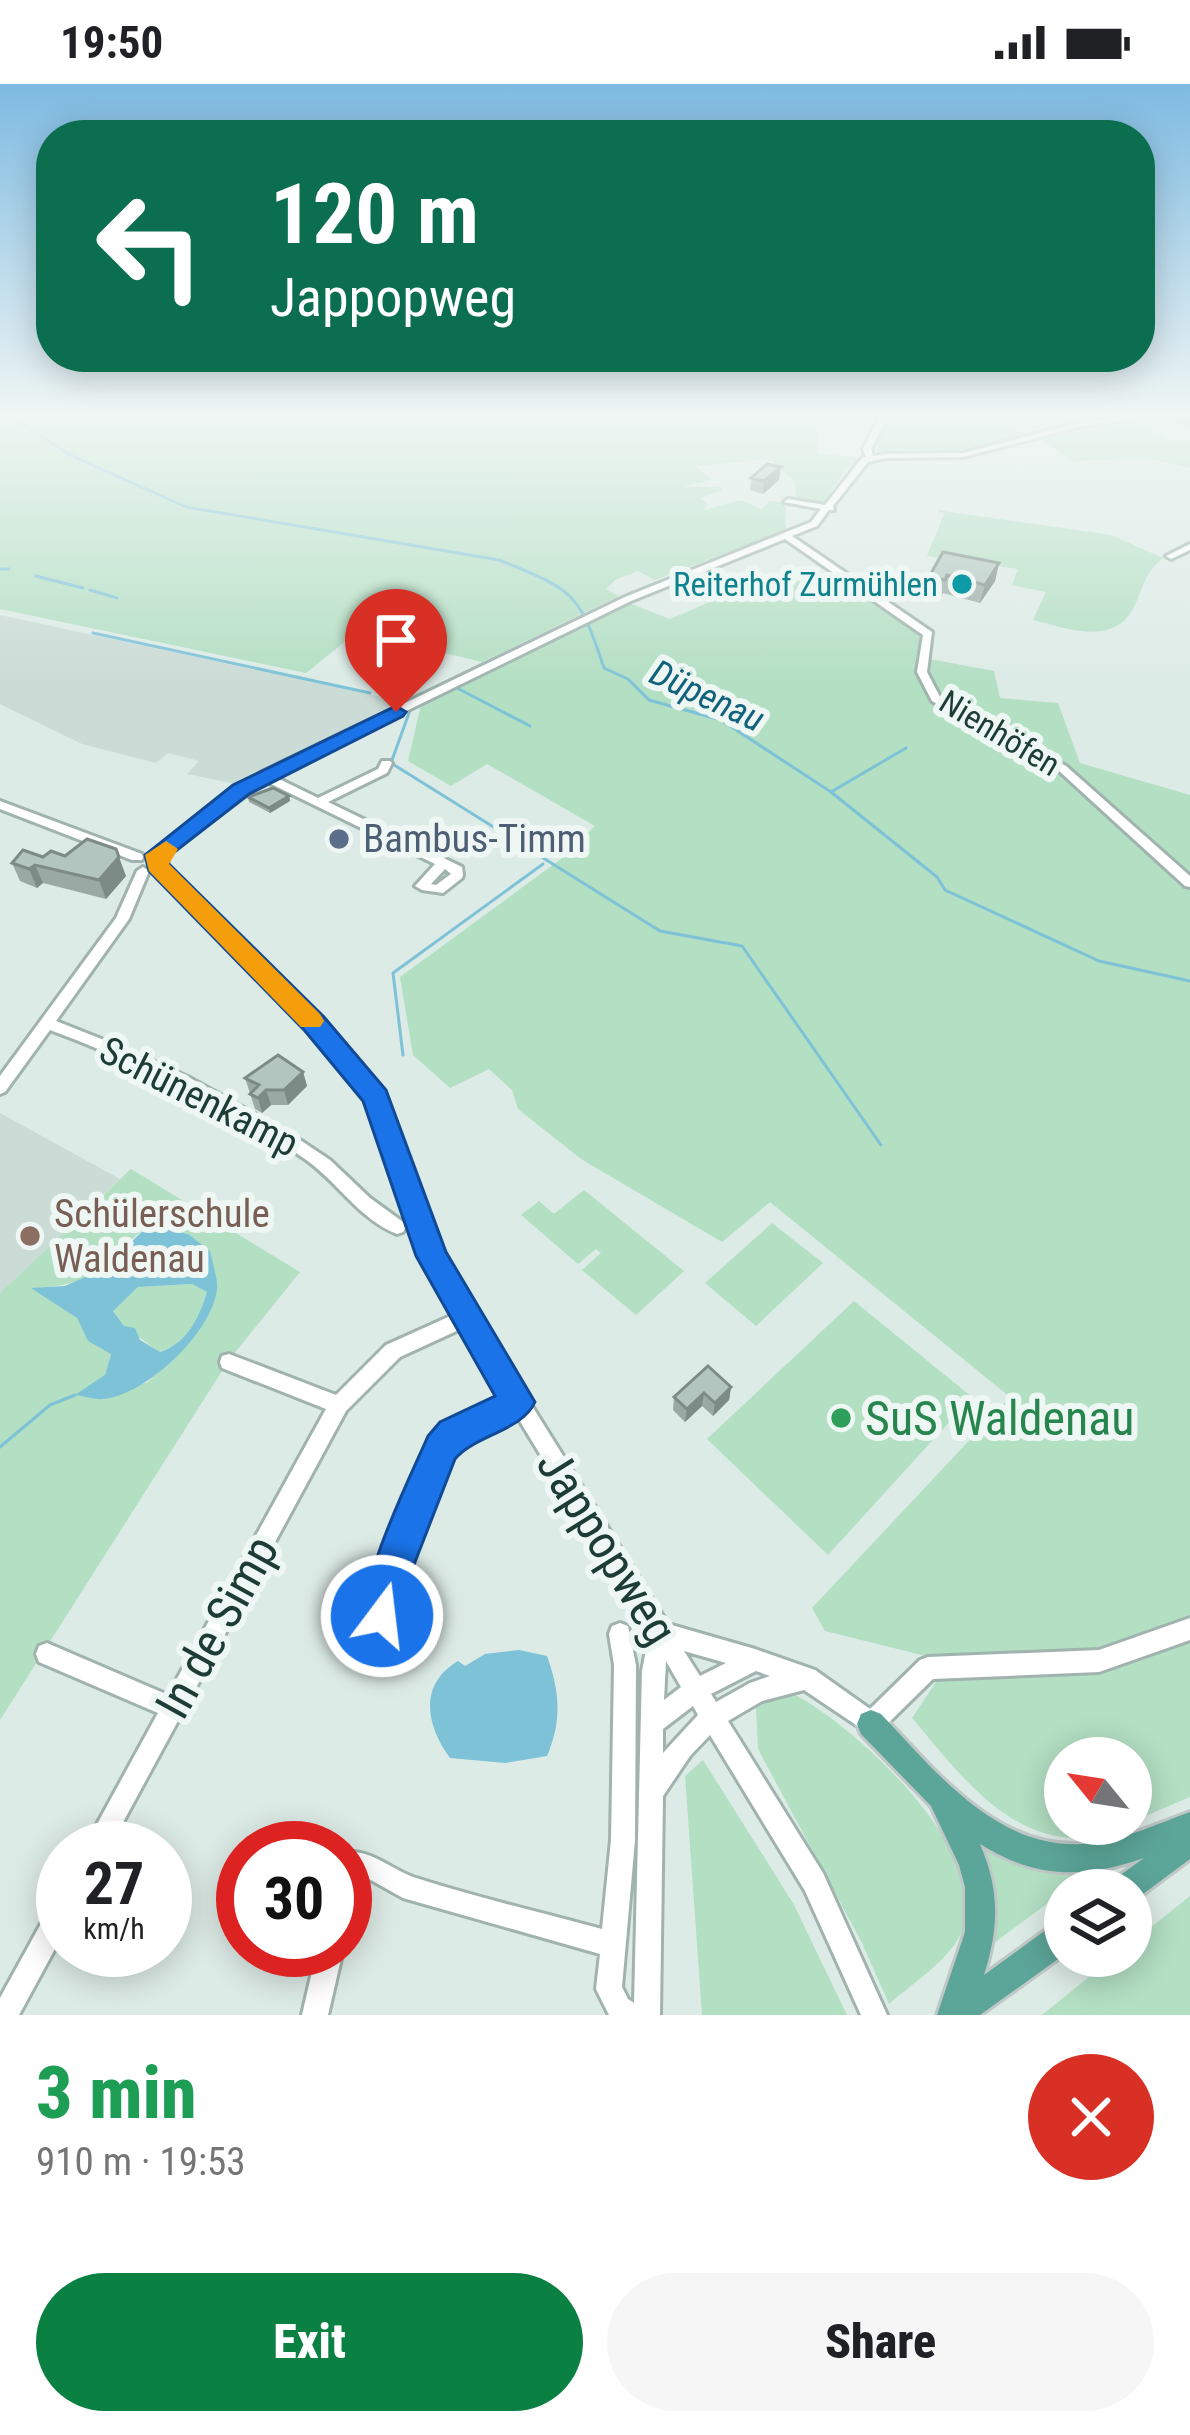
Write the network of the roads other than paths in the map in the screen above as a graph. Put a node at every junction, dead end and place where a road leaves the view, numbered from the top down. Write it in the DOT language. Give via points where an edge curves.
graph roads {
  1 [pos="817,506"];
  2 [pos="831,508"];
  3 [pos="786,536"];
  4 [pos="1190,547"];
  5 [pos="1171,556"];
  6 [pos="386,763"];
  7 [pos="264,776"];
  8 [pos="317,803"];
  9 [pos="0,805"];
  10 [pos="148,862"];
  11 [pos="443,863"];
  12 [pos="1190,883"];
  13 [pos="49,1024"];
  14 [pos="0,1088"];
  15 [pos="397,1227"];
  16 [pos="466,1318"];
  17 [pos="230,1362"];
  18 [pos="517,1402"];
  19 [pos="339,1406"];
  20 [pos="382,1616"];
  21 [pos="1190,1629"];
  22 [pos="660,1633"];
  23 [pos="620,1634"];
  24 [pos="47,1654"];
  25 [pos="755,1660"];
  26 [pos="807,1678"];
  27 [pos="695,1690"];
  28 [pos="172,1708"];
  29 [pos="714,1720"];
  30 [pos="653,1724"];
  31 [pos="871,1724"];
  32 [pos="652,1796"];
  33 [pos="939,1796"];
  34 [pos="111,1821"];
  35 [pos="1190,1826"];
  36 [pos="1190,1841"];
  37 [pos="372,1868"];
  38 [pos="1152,1870"];
  39 [pos="614,1945"];
  40 [pos="1044,1951"];
  41 [pos="36,1958"];
  42 [pos="324,1977"];
  43 [pos="5,2015"];
  44 [pos="315,2015"];
  45 [pos="628,2015"];
  46 [pos="647,2015"];
  47 [pos="874,2015"];
  48 [pos="953,2015"];
  1 -- 2 [label="street"];
  2 -- 3 [label="street"];
  3 -- 7 [label="street" via="588,618"];
  3 -- 12 [label="street, Nienhöfen" via="928,634 922,672 937,699 1062,768"];
  4 -- 5 [label="street"];
  6 -- 8 [label="street"];
  7 -- 8 [label="street"];
  7 -- 10 [label="street"];
  8 -- 11 [label="street"];
  9 -- 10 [label="street"];
  10 -- 13 [label="street" via="131,905"];
  10 -- 16 [label="street, Jappopweg" via="314,1024 376,1097 431,1256"];
  13 -- 14 [label="street"];
  13 -- 15 [label="street, Schünenkamp" via="292,1142"];
  16 -- 18 [label="street, Jappopweg"];
  16 -- 19 [label="street, In de Simp" via="393,1351"];
  17 -- 19 [label="street"];
  18 -- 20 [label="street" via="441,1448"];
  18 -- 22 [label="street, Jappopweg"];
  19 -- 28 [label="street, In de Simp"];
  21 -- 31 [label="street" via="1099,1661 928,1669"];
  22 -- 25 [label="street"];
  22 -- 27 [label="street, Jappopweg"];
  22 -- 30 [label="street"];
  23 -- 39 [label="street, Jappopweg" via="625,1732"];
  24 -- 28 [label="street"];
  25 -- 26 [label="street"];
  25 -- 27 [label="street"];
  26 -- 29 [label="street" via="769,1683"];
  26 -- 31 [label="street"];
  27 -- 29 [label="street, Jappopweg"];
  27 -- 30 [label="street"];
  28 -- 34 [label="street, In de Simp"];
  29 -- 32 [label="street" via="671,1755"];
  29 -- 47 [label="street, Jappopweg" via="814,1882"];
  30 -- 32 [label="street"];
  31 -- 33 [label="main road"];
  32 -- 46 [label="street"];
  33 -- 35 [label="main road" via="1038,1856 1094,1858"];
  33 -- 48 [label="main road" via="977,1869 985,1904 981,1943"];
  36 -- 38 [label="main road"];
  37 -- 39 [label="street" via="403,1886"];
  39 -- 45 [label="street, Jappopweg" via="609,1989"];
  40 -- 48 [label="main road"];
  41 -- 43 [label="street"];
  42 -- 44 [label="street"];
}
